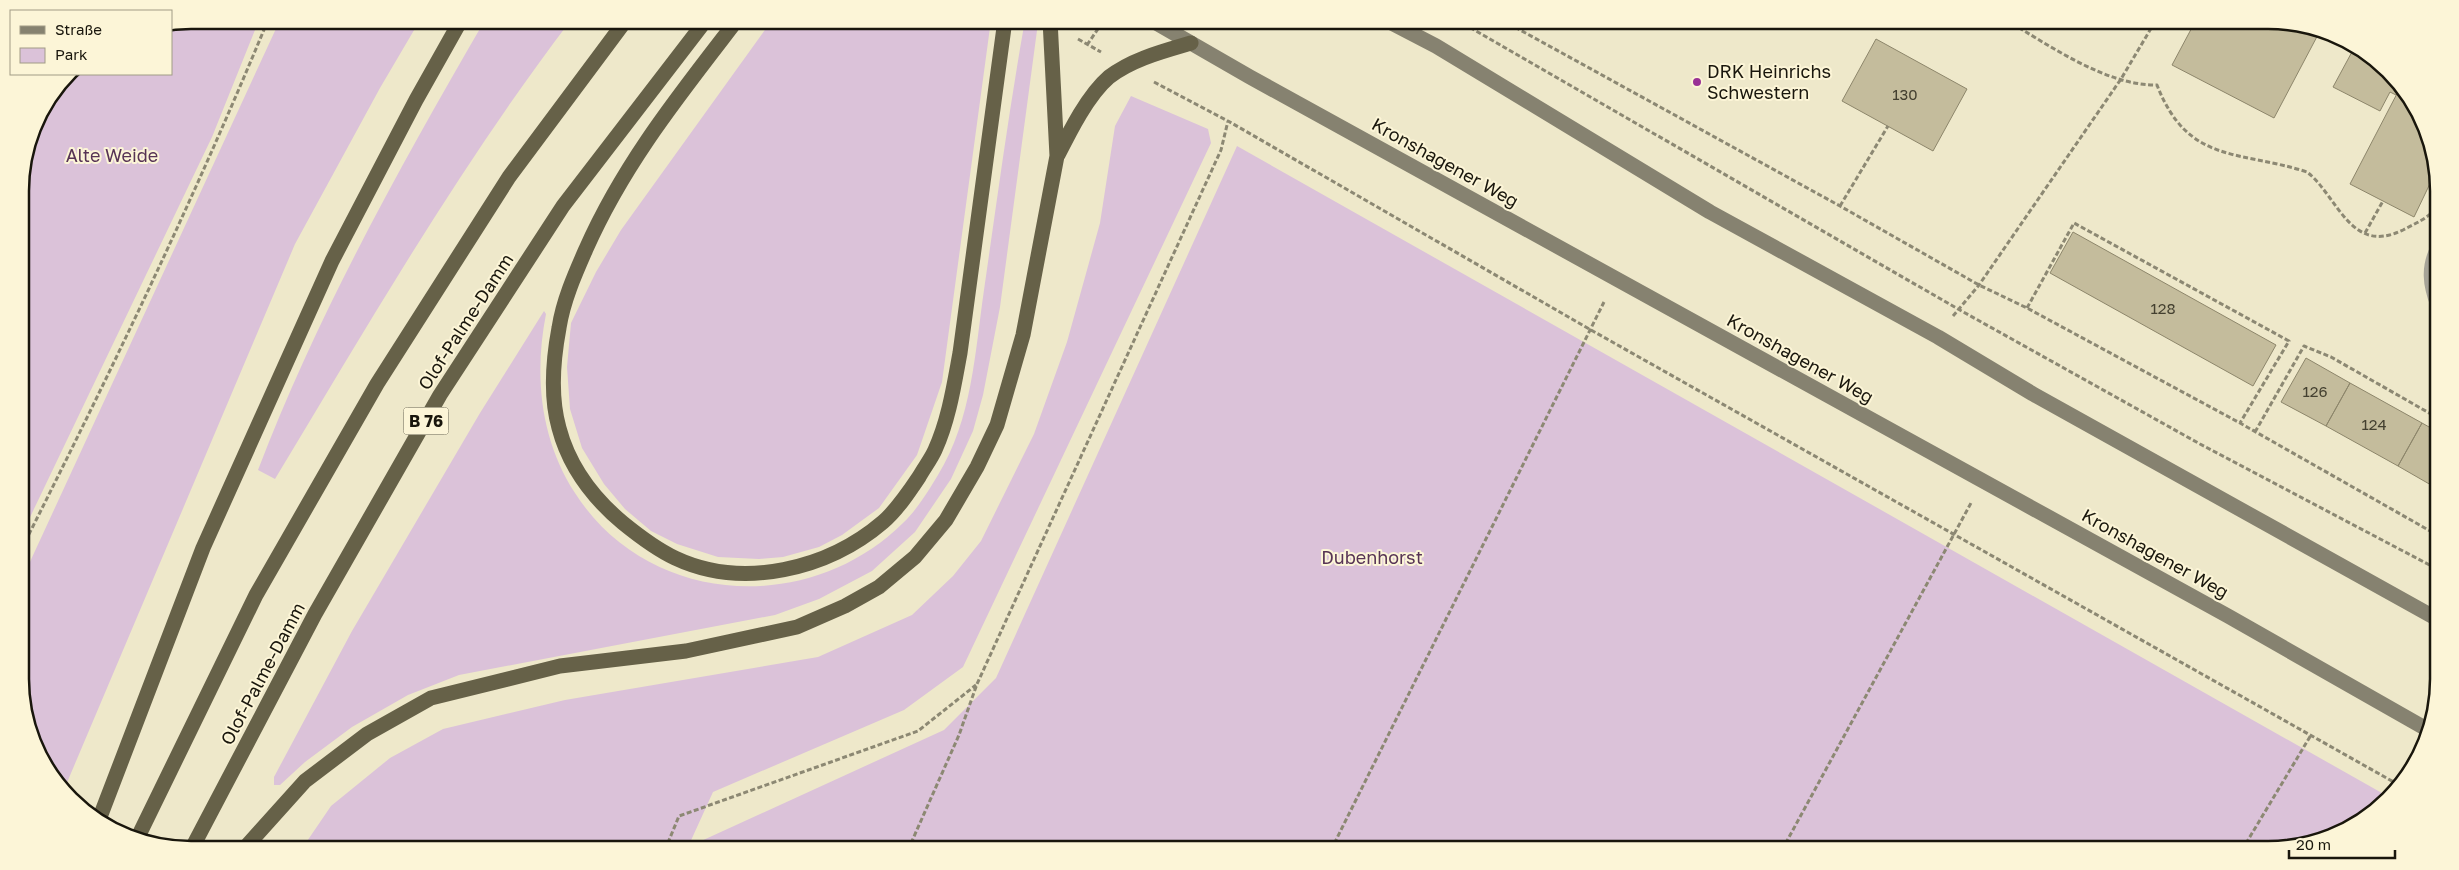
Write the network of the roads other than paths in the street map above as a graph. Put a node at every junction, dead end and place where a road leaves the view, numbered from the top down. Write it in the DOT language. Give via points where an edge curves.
graph roads {
  1 [pos="456,29"];
  2 [pos="619,29"];
  3 [pos="699,29"];
  4 [pos="729,29"];
  5 [pos="1004,29"];
  6 [pos="1050,29"];
  7 [pos="1167,29"];
  8 [pos="1403,29"];
  9 [pos="1191,43"];
  10 [pos="1057,156"];
  11 [pos="2430,615"];
  12 [pos="2423,727"];
  13 [pos="101,814"];
  14 [pos="140,833"];
  15 [pos="196,841"];
  16 [pos="251,841"];
  1 -- 13 [label="highway" via="332,261 203,548"];
  2 -- 14 [label="highway" via="509,177 377,384 256,595"];
  3 -- 15 [label="highway, Olof-Palme-Damm / B 76" via="564,206 440,395 315,614"];
  4 -- 5 [label="highway" via="637,152 602,212 575,273 562,318 553,380 558,428 578,474 605,508 640,537 677,558 718,571 752,573 786,570 819,560 853,544 884,521 908,494 935,451 951,402 960,353"];
  6 -- 10 [label="highway"];
  7 -- 9 [label="main road, Kronshagener Weg"];
  8 -- 11 [label="main road" via="1710,212"];
  9 -- 10 [label="highway" via="1156,53 1109,78 1080,116"];
  9 -- 12 [label="main road, Kronshagener Weg"];
  10 -- 16 [label="highway" via="1023,335 997,425 946,520 915,557 880,586 797,627 686,651 560,666 431,698 367,734 305,781"];
}
